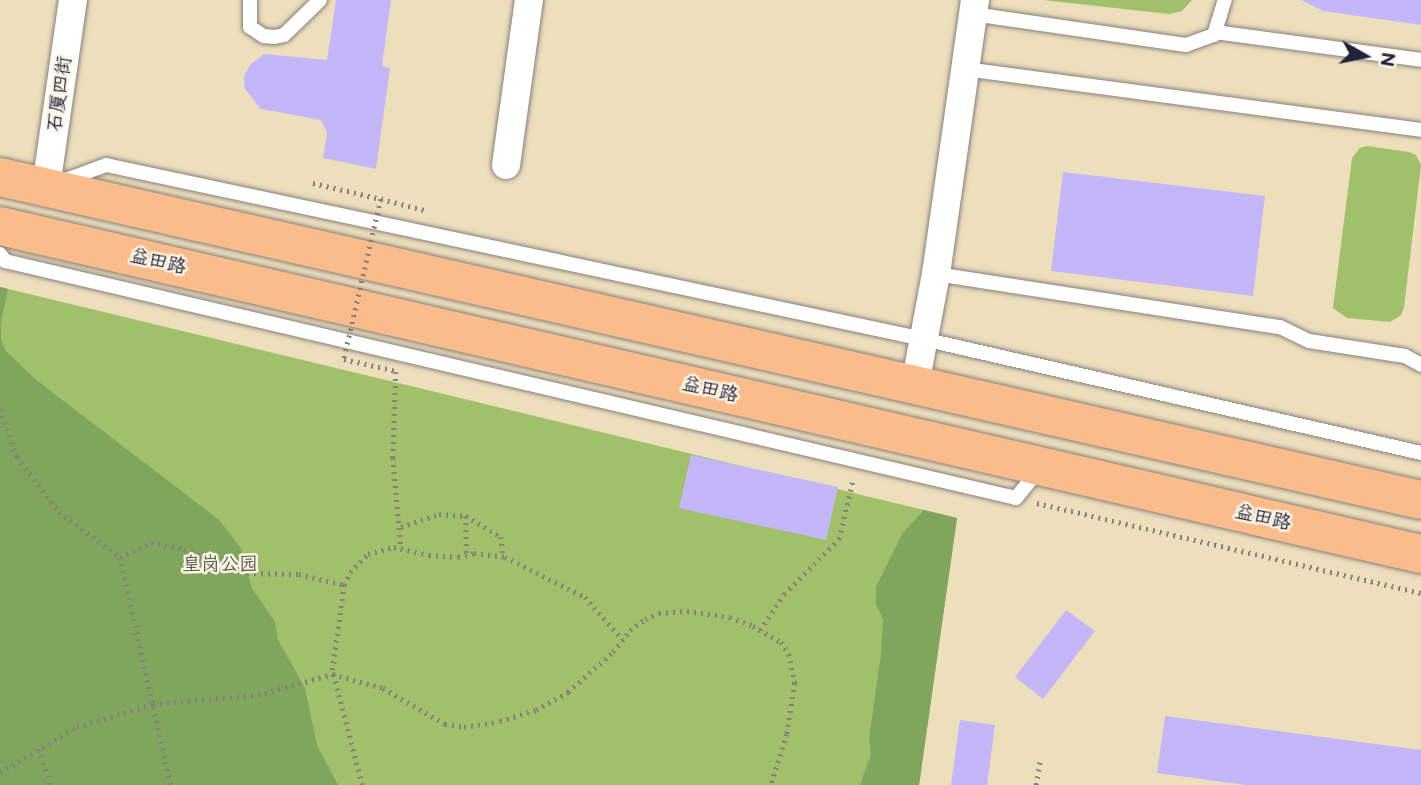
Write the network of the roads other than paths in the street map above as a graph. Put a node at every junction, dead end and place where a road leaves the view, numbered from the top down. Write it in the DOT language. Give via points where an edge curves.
graph roads {
  1 [pos="73,0"];
  2 [pos="250,0"];
  3 [pos="320,0"];
  4 [pos="529,0"];
  5 [pos="1225,0"];
  6 [pos="974,7"];
  7 [pos="1215,32"];
  8 [pos="1421,60"];
  9 [pos="965,69"];
  10 [pos="1421,130"];
  11 [pos="506,165"];
  12 [pos="0,177"];
  13 [pos="46,187"];
  14 [pos="0,226"];
  15 [pos="0,254"];
  16 [pos="936,274"];
  17 [pos="284,309"];
  18 [pos="923,340"];
  19 [pos="1421,365"];
  20 [pos="915,385"];
  21 [pos="1421,453"];
  22 [pos="1042,467"];
  23 [pos="1421,500"];
  24 [pos="1421,554"];
  1 -- 13 [label="street, 石厦四街"];
  2 -- 3 [label="lane" via="250,27 274,37 284,35"];
  4 -- 11 [label="street"];
  5 -- 7 [label="lane"];
  6 -- 7 [label="lane" via="1186,45"];
  6 -- 9 [label="street"];
  7 -- 8 [label="lane"];
  9 -- 10 [label="lane"];
  9 -- 16 [label="street"];
  12 -- 13 [label="main road"];
  13 -- 18 [label="lane" via="106,165"];
  13 -- 20 [label="main road"];
  14 -- 17 [label="main road, 益田路"];
  15 -- 17 [label="lane" via="5,261"];
  16 -- 18 [label="street"];
  16 -- 19 [label="lane" via="1280,327 1309,341 1405,356"];
  17 -- 22 [label="main road, 益田路"];
  17 -- 22 [label="lane" via="1016,498"];
  18 -- 20 [label="street"];
  18 -- 21 [label="lane"];
  20 -- 23 [label="main road"];
  22 -- 24 [label="main road, 益田路"];
}
